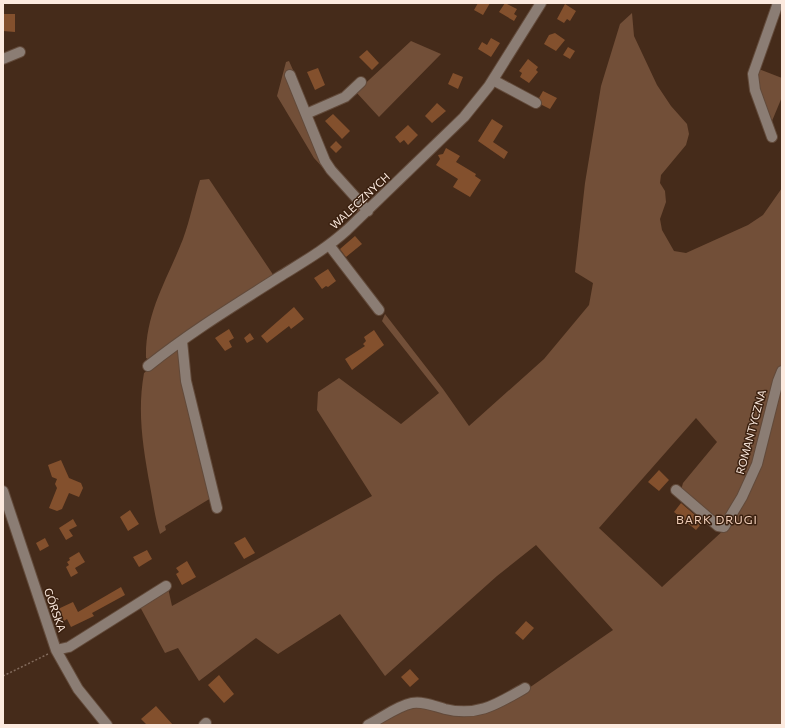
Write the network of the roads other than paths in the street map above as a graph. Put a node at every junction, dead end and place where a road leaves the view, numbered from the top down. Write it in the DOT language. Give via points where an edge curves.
graph roads {
  1 [pos="541,3"];
  2 [pos="778,3"];
  3 [pos="20,52"];
  4 [pos="3,59"];
  5 [pos="290,75"];
  6 [pos="493,80"];
  7 [pos="361,82"];
  8 [pos="536,103"];
  9 [pos="306,114"];
  10 [pos="772,137"];
  11 [pos="368,211"];
  12 [pos="329,245"];
  13 [pos="379,310"];
  14 [pos="182,341"];
  15 [pos="148,366"];
  16 [pos="782,371"];
  17 [pos="676,490"];
  18 [pos="3,491"];
  19 [pos="217,508"];
  20 [pos="166,586"];
  21 [pos="56,650"];
  22 [pos="525,688"];
  23 [pos="107,725"];
  24 [pos="368,725"];
  1 -- 6 [label="street, WALECZNYCH"];
  2 -- 10 [label="street" via="753,74 755,90"];
  3 -- 4 [label="street"];
  5 -- 9 [label="street"];
  6 -- 8 [label="street"];
  6 -- 11 [label="street, WALECZNYCH" via="464,117"];
  7 -- 9 [label="street" via="345,97"];
  9 -- 11 [label="street" via="325,161"];
  11 -- 12 [label="street, WALECZNYCH"];
  12 -- 13 [label="street"];
  12 -- 14 [label="street, WALECZNYCH"];
  14 -- 15 [label="street, WALECZNYCH"];
  14 -- 19 [label="street" via="186,381"];
  16 -- 17 [label="street, ROMANTYCZNA" via="757,464 742,497 724,527 718,526"];
  18 -- 21 [label="street, GÓRSKA"];
  20 -- 21 [label="street" via="69,647"];
  21 -- 23 [label="street, GÓRSKA" via="78,689"];
  22 -- 24 [label="street" via="478,711 458,711 413,703"];
}
